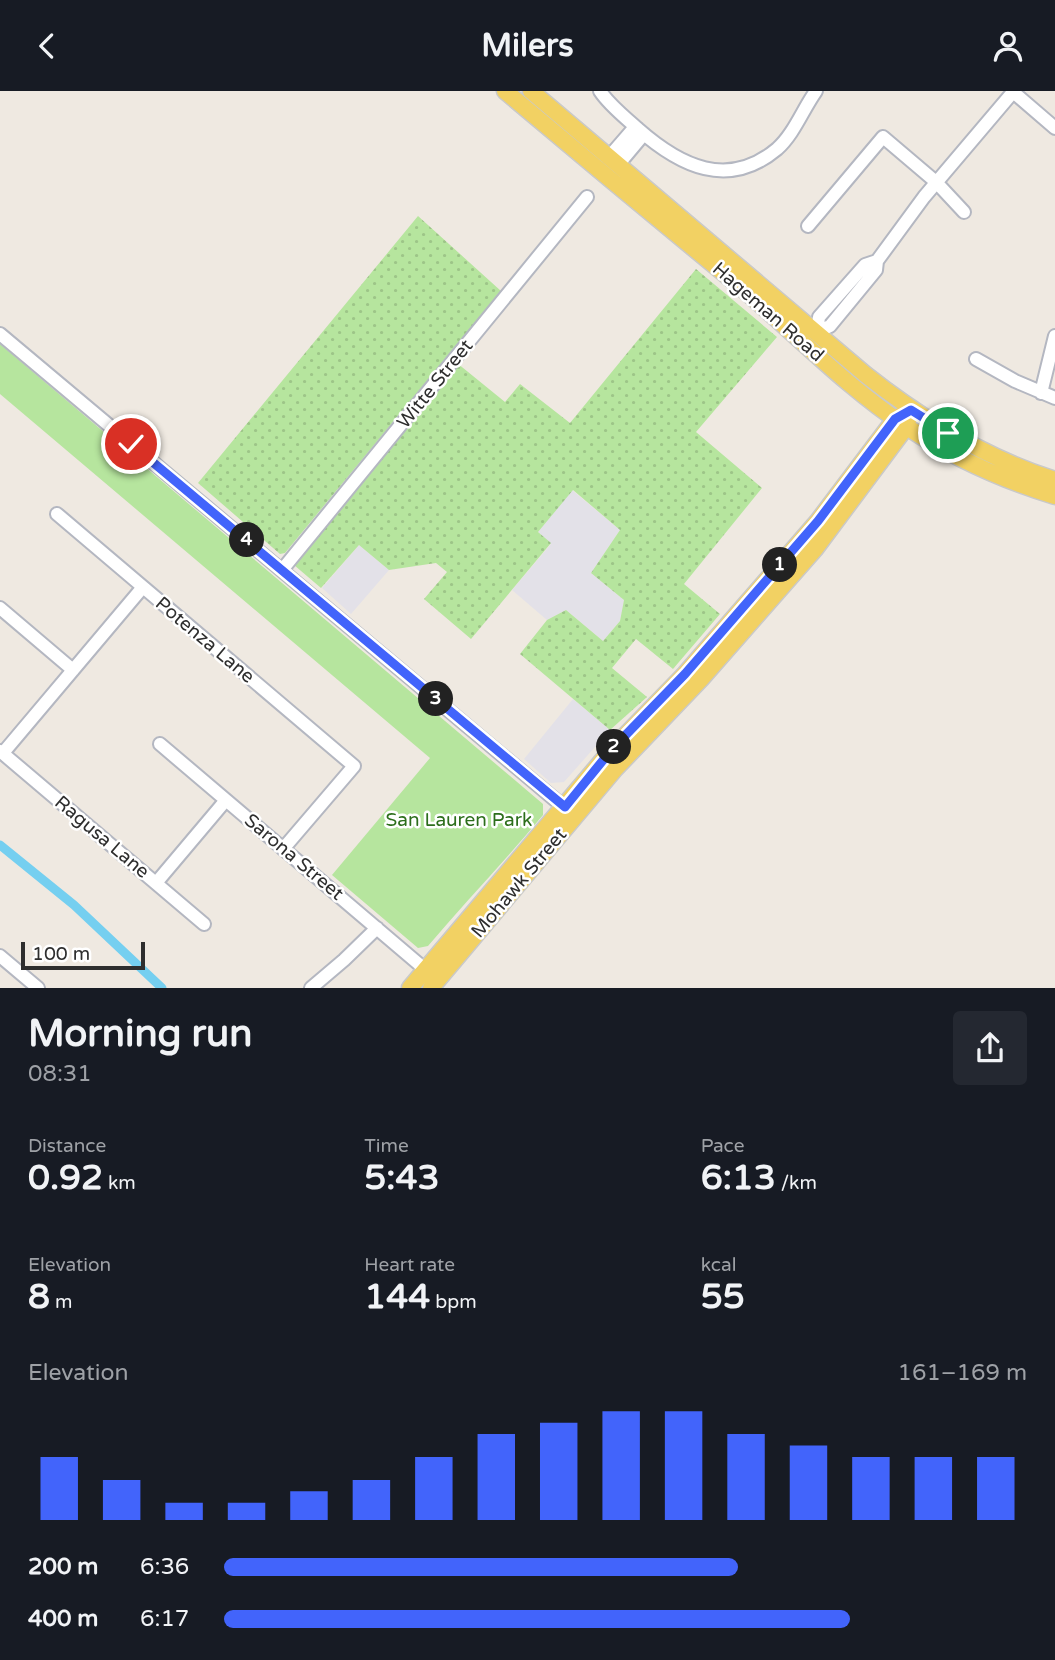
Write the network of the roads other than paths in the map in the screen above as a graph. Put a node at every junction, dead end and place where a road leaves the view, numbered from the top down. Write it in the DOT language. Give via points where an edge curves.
graph roads {
  1 [pos="505,91"];
  2 [pos="531,91"];
  3 [pos="600,91"];
  4 [pos="816,91"];
  5 [pos="1012,91"];
  6 [pos="539,120"];
  7 [pos="1055,128"];
  8 [pos="640,130"];
  9 [pos="613,161"];
  10 [pos="936,182"];
  11 [pos="587,197"];
  12 [pos="964,212"];
  13 [pos="808,226"];
  14 [pos="738,285"];
  15 [pos="817,331"];
  16 [pos="0,334"];
  17 [pos="1055,336"];
  18 [pos="976,359"];
  19 [pos="1041,393"];
  20 [pos="1055,398"];
  21 [pos="911,410"];
  22 [pos="901,423"];
  23 [pos="1055,480"];
  24 [pos="1055,496"];
  25 [pos="57,514"];
  26 [pos="282,570"];
  27 [pos="143,587"];
  28 [pos="0,608"];
  29 [pos="73,670"];
  30 [pos="160,744"];
  31 [pos="1,752"];
  32 [pos="226,800"];
  33 [pos="565,807"];
  34 [pos="283,849"];
  35 [pos="156,883"];
  36 [pos="496,910"];
  37 [pos="204,924"];
  38 [pos="377,928"];
  39 [pos="0,956"];
  40 [pos="427,971"];
  41 [pos="38,988"];
  42 [pos="311,988"];
  43 [pos="410,988"];
  44 [pos="422,988"];
  45 [pos="431,988"];
  1 -- 6 [label="main road, Hageman Road"];
  2 -- 9 [label="main road, Hageman Road"];
  3 -- 8 [label="street"];
  4 -- 8 [label="street" via="779,147 737,170 713,171 690,165"];
  5 -- 7 [label="street"];
  5 -- 10 [label="street"];
  6 -- 9 [label="main road" via="555,123 599,160"];
  6 -- 14 [label="main road, Hageman Road"];
  8 -- 9 [label="street"];
  9 -- 15 [label="main road, Hageman Road"];
  10 -- 12 [label="street"];
  10 -- 13 [label="street" via="883,137"];
  10 -- 15 [label="street" via="877,261 865,265 820,317"];
  11 -- 26 [label="street, Witte Street"];
  14 -- 15 [label="main road" via="763,298 807,334"];
  14 -- 22 [label="main road, Hageman Road"];
  15 -- 21 [label="main road, Hageman Road"];
  16 -- 26 [label="street"];
  17 -- 19 [label="street"];
  18 -- 19 [label="street"];
  19 -- 20 [label="street"];
  21 -- 22 [label="main road, Mohawk Street"];
  21 -- 23 [label="main road, Hageman Road" via="974,447"];
  22 -- 24 [label="main road, Hageman Road" via="974,465"];
  22 -- 33 [label="main road, Mohawk Street"];
  22 -- 36 [label="main road, Mohawk Street" via="815,549 615,769"];
  25 -- 27 [label="street, Potenza Lane"];
  26 -- 33 [label="street"];
  27 -- 29 [label="street"];
  27 -- 34 [label="street, Potenza Lane" via="354,766"];
  28 -- 29 [label="street"];
  29 -- 31 [label="street"];
  30 -- 32 [label="street, Sarona Street"];
  31 -- 35 [label="street, Ragusa Lane"];
  32 -- 34 [label="street, Sarona Street"];
  32 -- 35 [label="street"];
  33 -- 36 [label="main road" via="561,823 512,881"];
  33 -- 40 [label="main road"];
  34 -- 38 [label="street, Sarona Street"];
  35 -- 37 [label="street, Ragusa Lane"];
  36 -- 45 [label="main road, Mohawk Street"];
  38 -- 40 [label="street, Sarona Street"];
  38 -- 42 [label="street"];
  39 -- 41 [label="street"];
  40 -- 43 [label="main road"];
  40 -- 44 [label="main road"];
}
